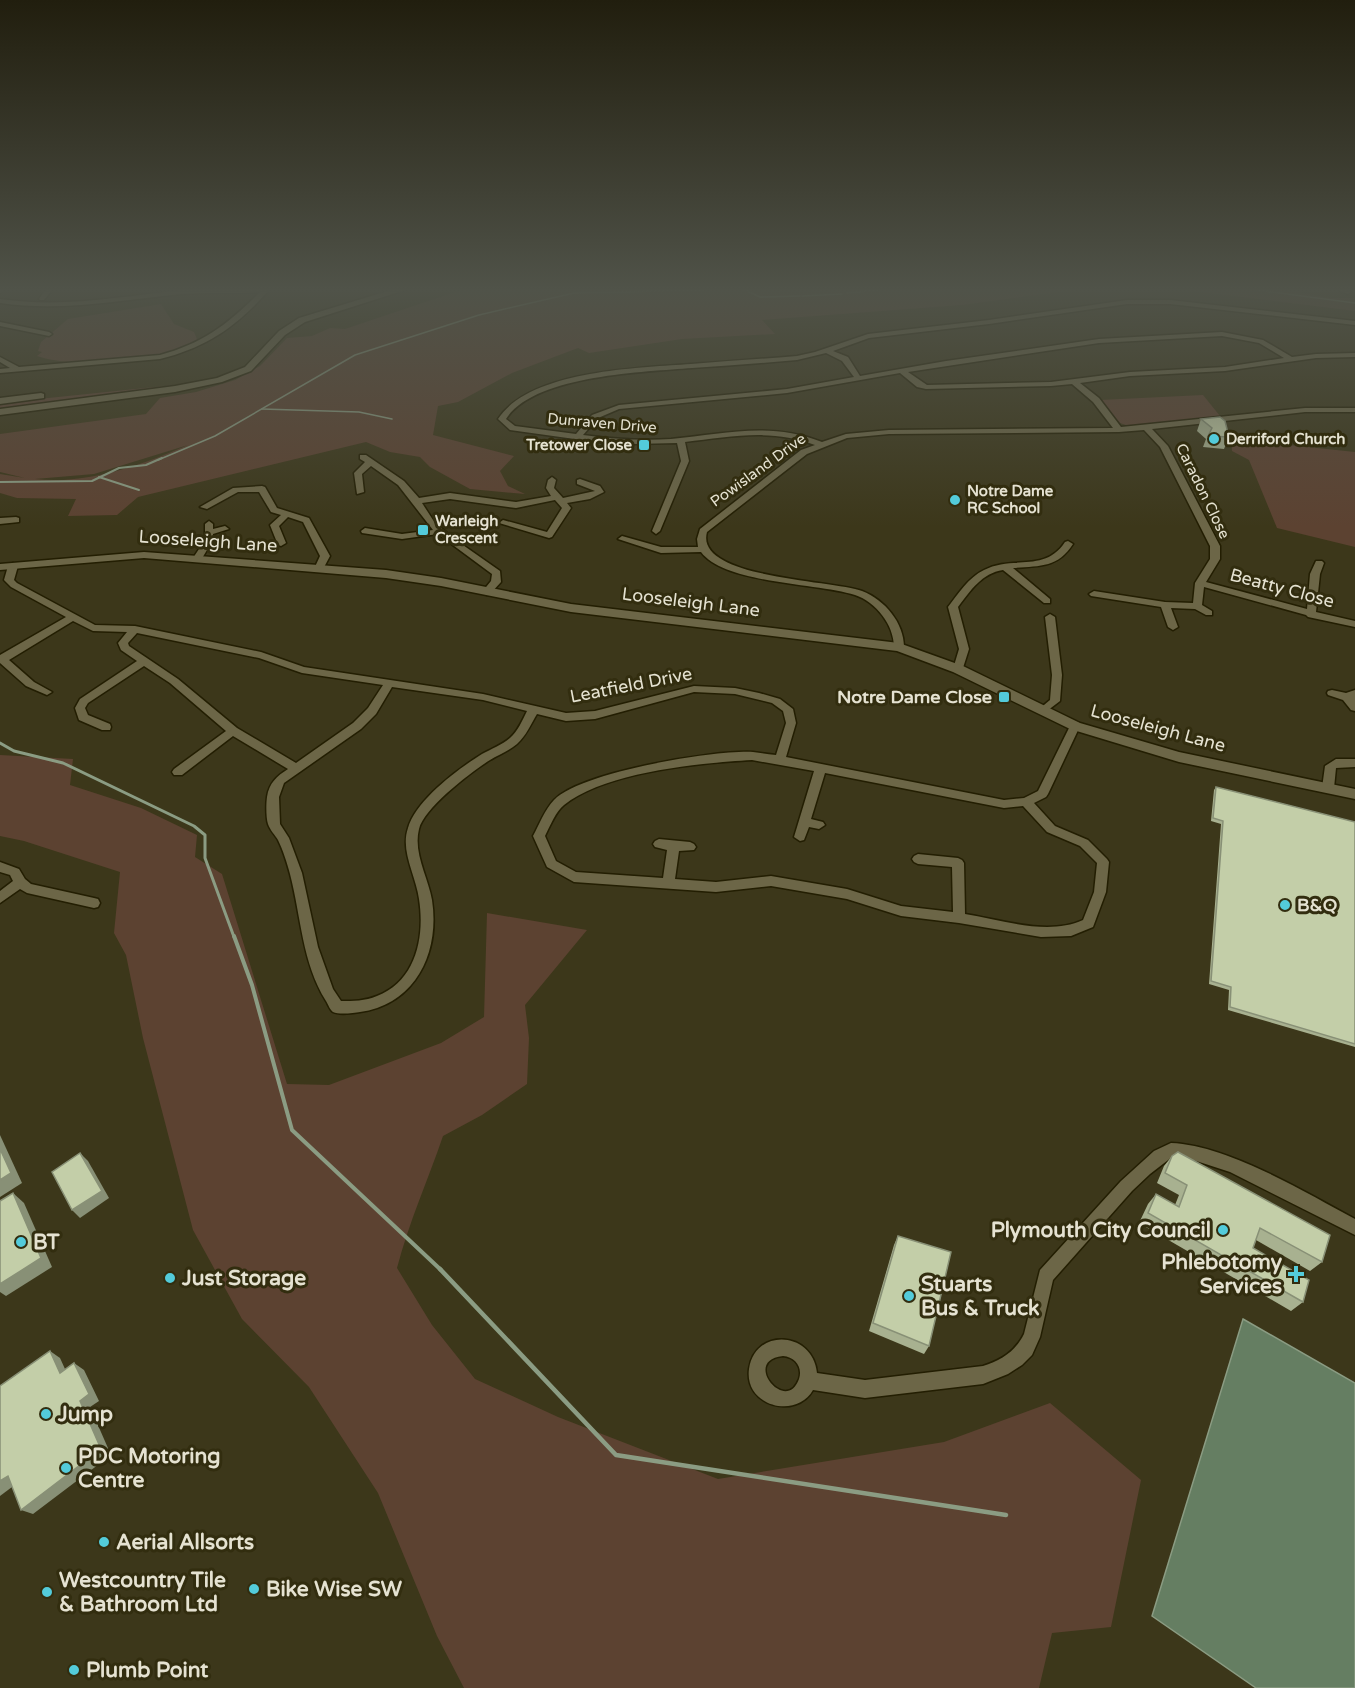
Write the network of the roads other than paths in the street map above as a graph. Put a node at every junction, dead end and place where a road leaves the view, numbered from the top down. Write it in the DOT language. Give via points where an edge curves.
graph roads {
  1 [pos="31,369"];
  2 [pos="235,369"];
  3 [pos="245,369"];
  4 [pos="660,369"];
  5 [pos="852,369"];
  6 [pos="916,369"];
  7 [pos="1226,369"];
  8 [pos="18,370"];
  9 [pos="0,371"];
  10 [pos="902,371"];
  11 [pos="858,378"];
  12 [pos="1074,381"];
  13 [pos="0,401"];
  14 [pos="1355,410"];
  15 [pos="0,412"];
  16 [pos="1146,427"];
  17 [pos="1119,429"];
  18 [pos="579,436"];
  19 [pos="681,441"];
  20 [pos="819,444"];
  21 [pos="552,480"];
  22 [pos="580,482"];
  23 [pos="360,492"];
  24 [pos="560,499"];
  25 [pos="417,501"];
  26 [pos="207,504"];
  27 [pos="287,514"];
  28 [pos="16,520"];
  29 [pos="0,521"];
  30 [pos="503,523"];
  31 [pos="564,528"];
  32 [pos="225,529"];
  33 [pos="365,531"];
  34 [pos="439,531"];
  35 [pos="553,531"];
  36 [pos="656,531"];
  37 [pos="378,535"];
  38 [pos="622,539"];
  39 [pos="281,543"];
  40 [pos="370,544"];
  41 [pos="1069,544"];
  42 [pos="703,549"];
  43 [pos="198,558"];
  44 [pos="1319,563"];
  45 [pos="6,567"];
  46 [pos="1006,567"];
  47 [pos="319,569"];
  48 [pos="1200,583"];
  49 [pos="488,592"];
  50 [pos="1094,594"];
  51 [pos="1047,601"];
  52 [pos="1165,605"];
  53 [pos="1197,606"];
  54 [pos="1209,613"];
  55 [pos="1311,615"];
  56 [pos="1050,617"];
  57 [pos="72,618"];
  58 [pos="1355,624"];
  59 [pos="1173,627"];
  60 [pos="135,629"];
  61 [pos="899,647"];
  62 [pos="1,659"];
  63 [pos="144,661"];
  64 [pos="958,669"];
  65 [pos="389,684"];
  66 [pos="47,692"];
  67 [pos="1332,693"];
  68 [pos="1351,695"];
  69 [pos="1355,707"];
  70 [pos="534,709"];
  71 [pos="1042,710"];
  72 [pos="1075,726"];
  73 [pos="106,727"];
  74 [pos="233,731"];
  75 [pos="780,760"];
  76 [pos="1355,764"];
  77 [pos="295,768"];
  78 [pos="820,769"];
  79 [pos="178,772"];
  80 [pos="1328,788"];
  81 [pos="1355,794"];
  82 [pos="1026,802"];
  83 [pos="804,822"];
  84 [pos="819,825"];
  85 [pos="800,837"];
  86 [pos="659,844"];
  87 [pos="674,846"];
  88 [pos="690,847"];
  89 [pos="918,859"];
  90 [pos="0,867"];
  91 [pos="20,882"];
  92 [pos="668,883"];
  93 [pos="0,898"];
  94 [pos="93,903"];
  95 [pos="959,918"];
  96 [pos="1355,1227"];
  97 [pos="807,1380"];
  1 -- 8 [label="street"];
  2 -- 13 [label="street" via="201,380"];
  3 -- 15 [label="street" via="194,386"];
  4 -- 18 [label="street, Dunraven Drive" via="576,379 504,411 502,419 513,428"];
  5 -- 11 [label="street"];
  6 -- 10 [label="street"];
  7 -- 12 [label="street"];
  8 -- 9 [label="street"];
  10 -- 11 [label="street"];
  10 -- 12 [label="street" via="926,387"];
  11 -- 18 [label="street" via="758,395 619,407 600,411"];
  12 -- 17 [label="street" via="1096,400"];
  14 -- 16 [label="street, Powisland Drive" via="1305,410"];
  16 -- 17 [label="street, Powisland Drive"];
  16 -- 48 [label="street, Caradon Close" via="1164,446 1215,546 1213,566"];
  17 -- 20 [label="street, Powisland Drive" via="889,432 846,436"];
  18 -- 19 [label="street, Dunraven Drive"];
  19 -- 20 [label="street, Dunraven Drive" via="786,432"];
  19 -- 36 [label="street" via="685,461"];
  20 -- 42 [label="street, Powisland Drive" via="708,525 701,536"];
  21 -- 24 [label="street" via="551,491"];
  22 -- 24 [label="street" via="600,492"];
  23 -- 25 [label="street" via="358,473 367,459 401,483"];
  24 -- 25 [label="street" via="516,505 450,496"];
  24 -- 35 [label="street" via="567,511"];
  25 -- 34 [label="street"];
  26 -- 27 [label="street" via="236,490 262,489 274,510"];
  27 -- 39 [label="street" via="274,525"];
  27 -- 47 [label="street" via="306,520 309,525 325,556"];
  28 -- 29 [label="street"];
  30 -- 35 [label="street" via="546,536"];
  31 -- 35 [label="street"];
  32 -- 43 [label="street" via="209,528 209,540"];
  33 -- 37 [label="street"];
  34 -- 37 [label="street" via="418,537"];
  34 -- 49 [label="street" via="497,573"];
  37 -- 40 [label="street"];
  38 -- 42 [label="street" via="666,552"];
  41 -- 46 [label="street" via="1065,552 1049,561"];
  42 -- 61 [label="street" via="713,559 735,567 859,593 873,601 895,625"];
  43 -- 45 [label="street, Looseleigh Lane" via="144,555"];
  43 -- 47 [label="street, Looseleigh Lane"];
  44 -- 55 [label="street" via="1315,569"];
  45 -- 57 [label="street, Leatfield Drive" via="14,585"];
  46 -- 51 [label="street"];
  46 -- 64 [label="street" via="987,572 953,607 964,649"];
  47 -- 49 [label="street, Looseleigh Lane" via="420,578"];
  48 -- 53 [label="street, Caradon Close"];
  48 -- 55 [label="street, Beatty Close"];
  49 -- 61 [label="street, Looseleigh Lane" via="570,608"];
  50 -- 52 [label="street"];
  52 -- 53 [label="street"];
  52 -- 59 [label="street"];
  53 -- 54 [label="street"];
  55 -- 58 [label="street, Beatty Close"];
  56 -- 71 [label="street" via="1057,687 1055,701"];
  57 -- 60 [label="street, Leatfield Drive" via="93,627"];
  57 -- 62 [label="street"];
  60 -- 63 [label="street" via="123,643"];
  60 -- 65 [label="street, Leatfield Drive" via="261,655 302,670"];
  61 -- 64 [label="street, Looseleigh Lane"];
  62 -- 66 [label="street" via="30,684"];
  63 -- 73 [label="street" via="84,701 80,708 83,717"];
  63 -- 74 [label="street"];
  64 -- 71 [label="street, Looseleigh Lane"];
  65 -- 70 [label="street, Leatfield Drive" via="483,697"];
  65 -- 77 [label="street" via="357,726"];
  67 -- 68 [label="street"];
  68 -- 69 [label="street"];
  70 -- 75 [label="street, Leatfield Drive" via="566,717 595,715 694,689 735,691 776,701 788,710 791,723"];
  70 -- 77 [label="street" via="512,742 455,780 414,825 413,848 426,902 429,937 408,984 388,1000 374,1005 337,1006 327,991 311,947 296,873 274,824 273,797 279,781"];
  71 -- 72 [label="street, Looseleigh Lane"];
  72 -- 80 [label="street, Looseleigh Lane" via="1179,757"];
  72 -- 82 [label="street" via="1042,794"];
  74 -- 77 [label="street"];
  74 -- 79 [label="street"];
  75 -- 78 [label="street"];
  75 -- 92 [label="street" via="752,756 701,759 586,786 558,803 539,836 550,864 574,877"];
  76 -- 80 [label="street" via="1331,766"];
  78 -- 82 [label="street" via="1004,804"];
  78 -- 83 [label="street"];
  80 -- 81 [label="street, Looseleigh Lane"];
  82 -- 95 [label="street" via="1051,829 1084,843 1103,862 1100,892 1088,923 1071,931 1041,932"];
  83 -- 84 [label="street"];
  83 -- 85 [label="street"];
  86 -- 87 [label="street"];
  87 -- 88 [label="street"];
  87 -- 92 [label="street"];
  89 -- 95 [label="street" via="958,863"];
  90 -- 91 [label="street" via="15,872"];
  91 -- 93 [label="street"];
  91 -- 94 [label="street" via="27,888"];
  92 -- 95 [label="street" via="716,887 771,881 847,894 901,911"];
  96 -- 97 [label="street" via="1290,1192 1214,1160 1174,1150 1164,1153 1140,1174 1046,1276 1033,1335 1014,1362 1002,1370 865,1389"];
}
